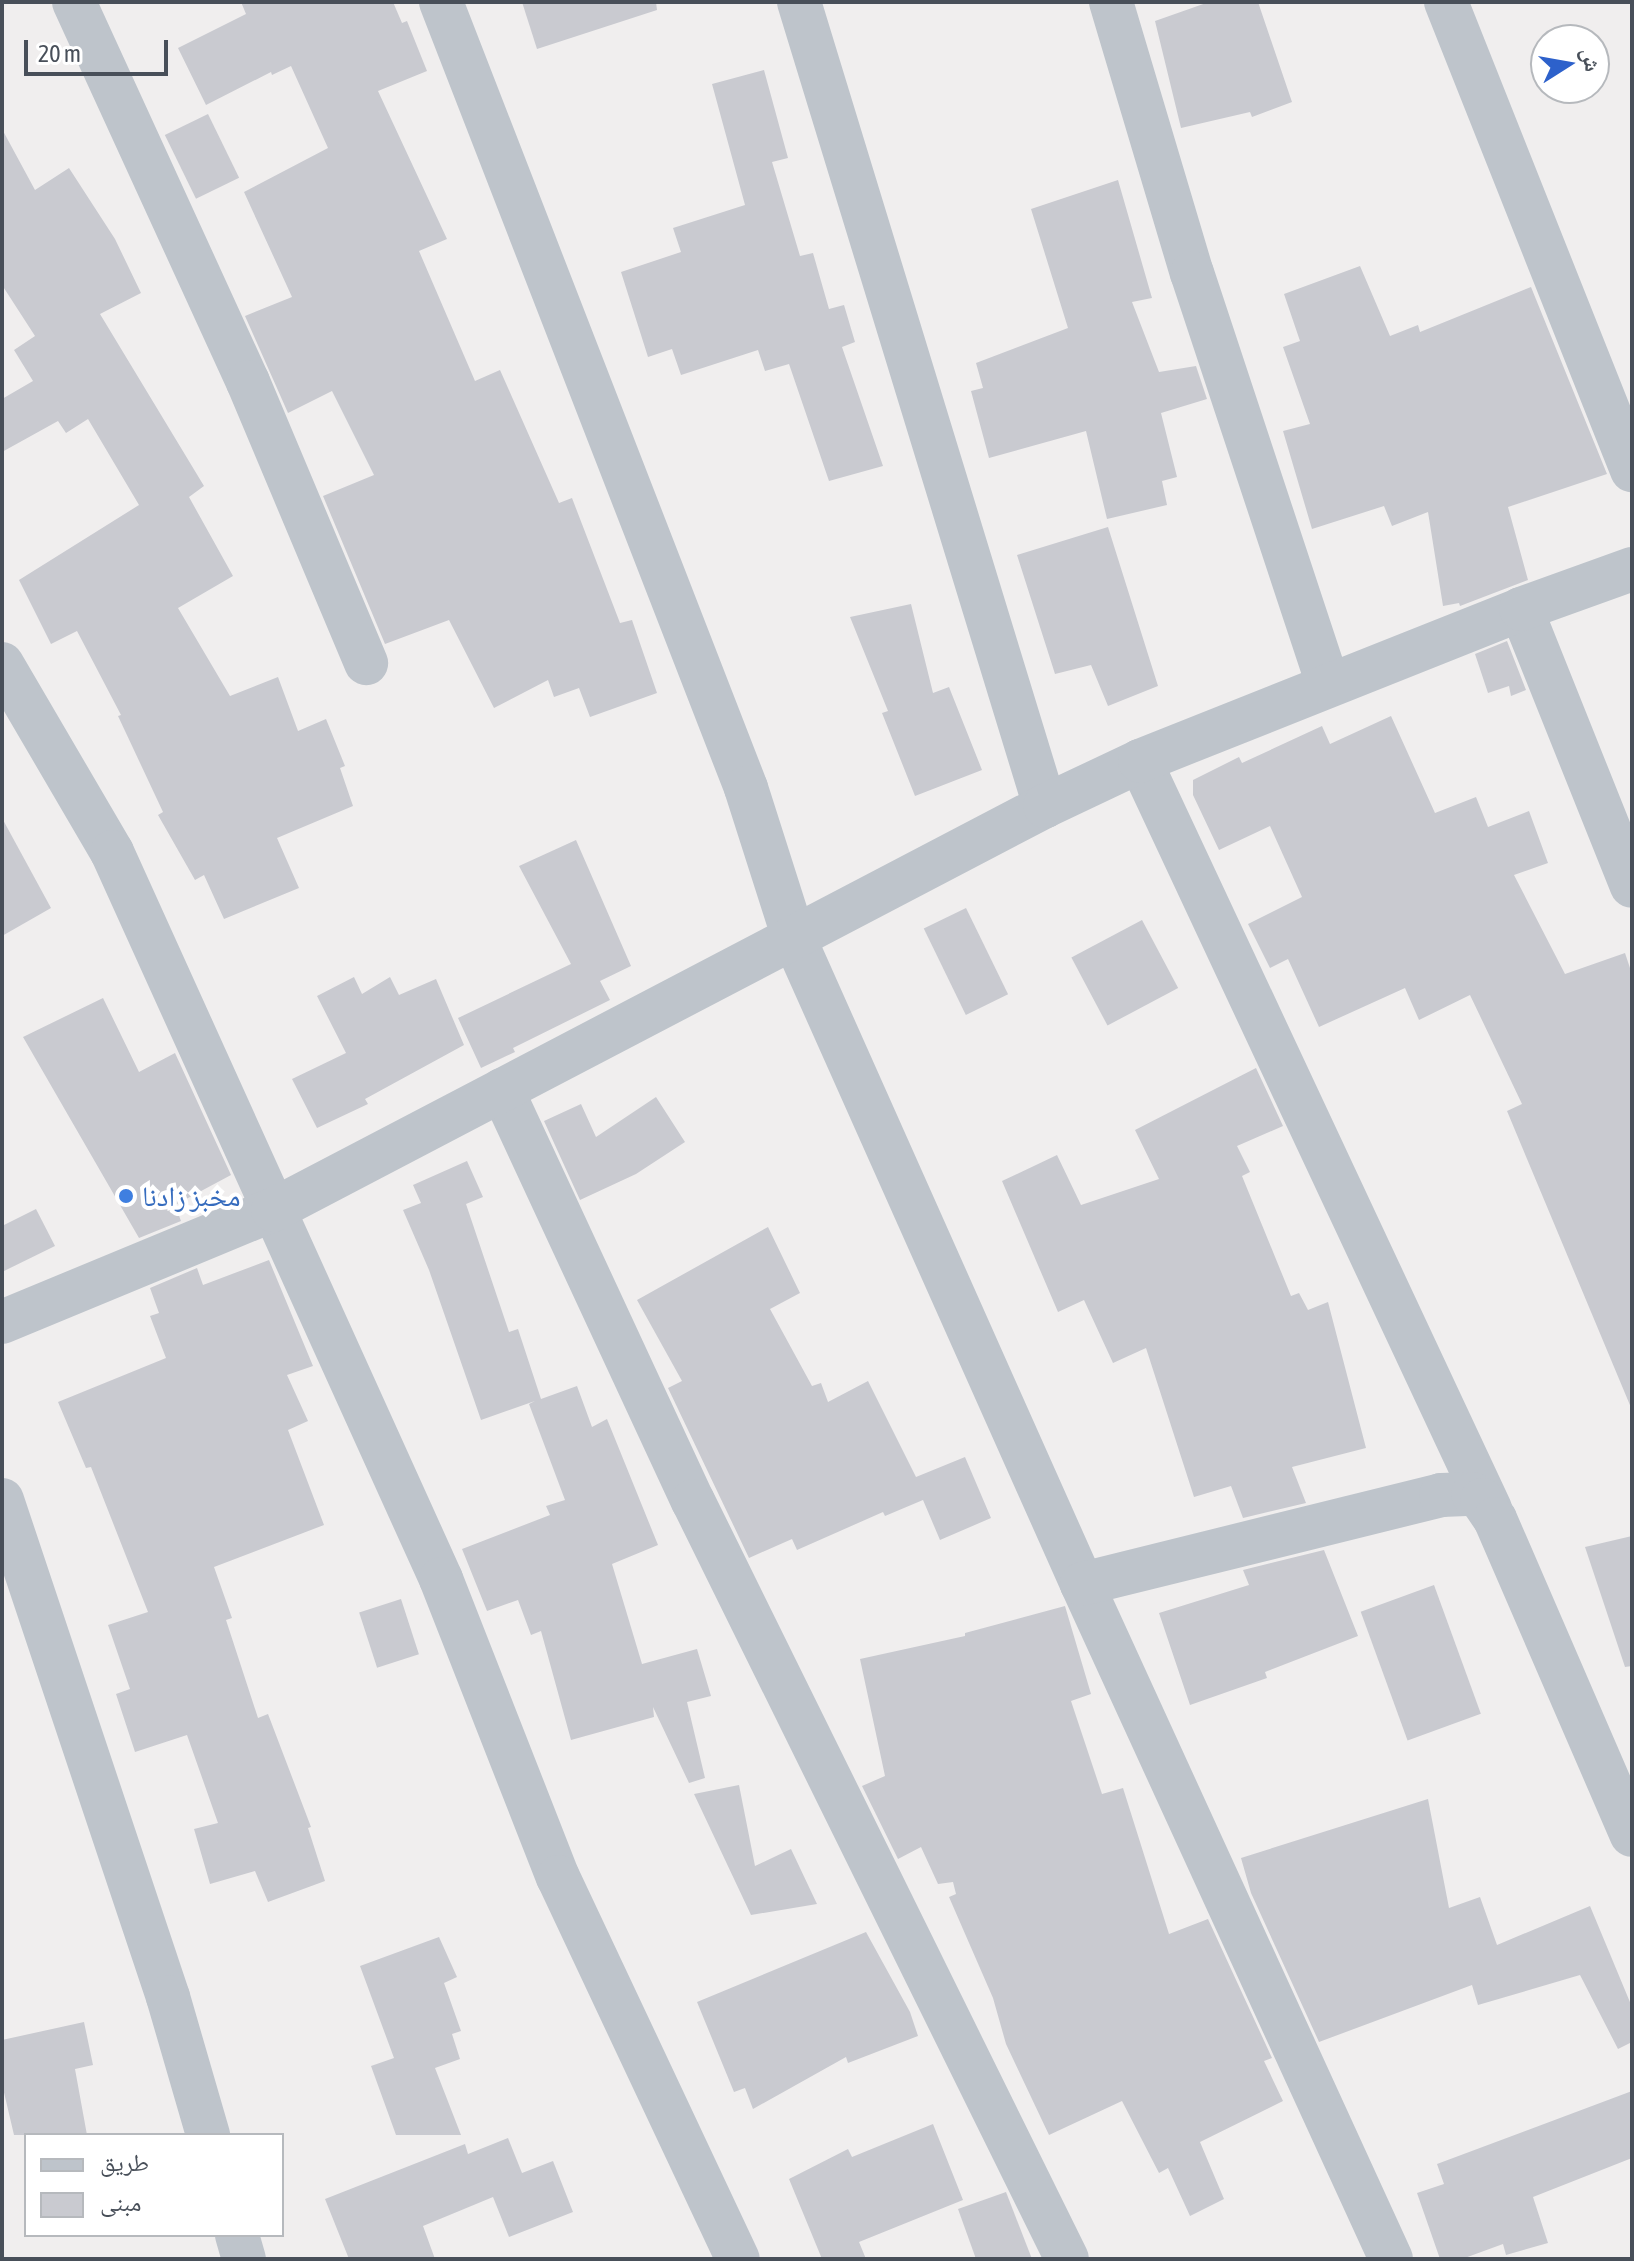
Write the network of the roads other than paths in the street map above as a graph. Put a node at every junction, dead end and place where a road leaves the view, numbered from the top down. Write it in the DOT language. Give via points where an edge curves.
graph roads {
  1 [pos="74,2"];
  2 [pos="441,2"];
  3 [pos="799,2"];
  4 [pos="1111,2"];
  5 [pos="1446,2"];
  6 [pos="1632,470"];
  7 [pos="1632,569"];
  8 [pos="1521,609"];
  9 [pos="366,663"];
  10 [pos="2,664"];
  11 [pos="1328,685"];
  12 [pos="1140,761"];
  13 [pos="1045,806"];
  14 [pos="1632,886"];
  15 [pos="794,938"];
  16 [pos="502,1090"];
  17 [pos="273,1210"];
  18 [pos="2,1322"];
  19 [pos="2,1500"];
  20 [pos="1490,1509"];
  21 [pos="1082,1584"];
  22 [pos="1632,1835"];
  23 [pos="207,2133"];
  24 [pos="238,2237"];
  25 [pos="244,2259"];
  26 [pos="738,2259"];
  27 [pos="1067,2259"];
  28 [pos="1391,2259"];
  1 -- 9 [label="street" via="248,382"];
  2 -- 15 [label="street" via="746,788"];
  3 -- 13 [label="street"];
  4 -- 11 [label="street" via="1192,273"];
  5 -- 6 [label="street"];
  7 -- 8 [label="street"];
  8 -- 11 [label="street"];
  8 -- 14 [label="street"];
  10 -- 17 [label="street" via="112,852"];
  11 -- 12 [label="street"];
  12 -- 13 [label="street"];
  12 -- 20 [label="street"];
  13 -- 15 [label="street"];
  15 -- 16 [label="street"];
  15 -- 21 [label="street"];
  16 -- 17 [label="street"];
  16 -- 27 [label="street" via="693,1501"];
  17 -- 18 [label="street"];
  17 -- 26 [label="street" via="441,1579 558,1877"];
  19 -- 23 [label="street" via="168,1997"];
  20 -- 21 [label="street" via="1473,1494 1451,1493"];
  20 -- 22 [label="street"];
  21 -- 28 [label="street"];
  24 -- 25 [label="street"];
}
